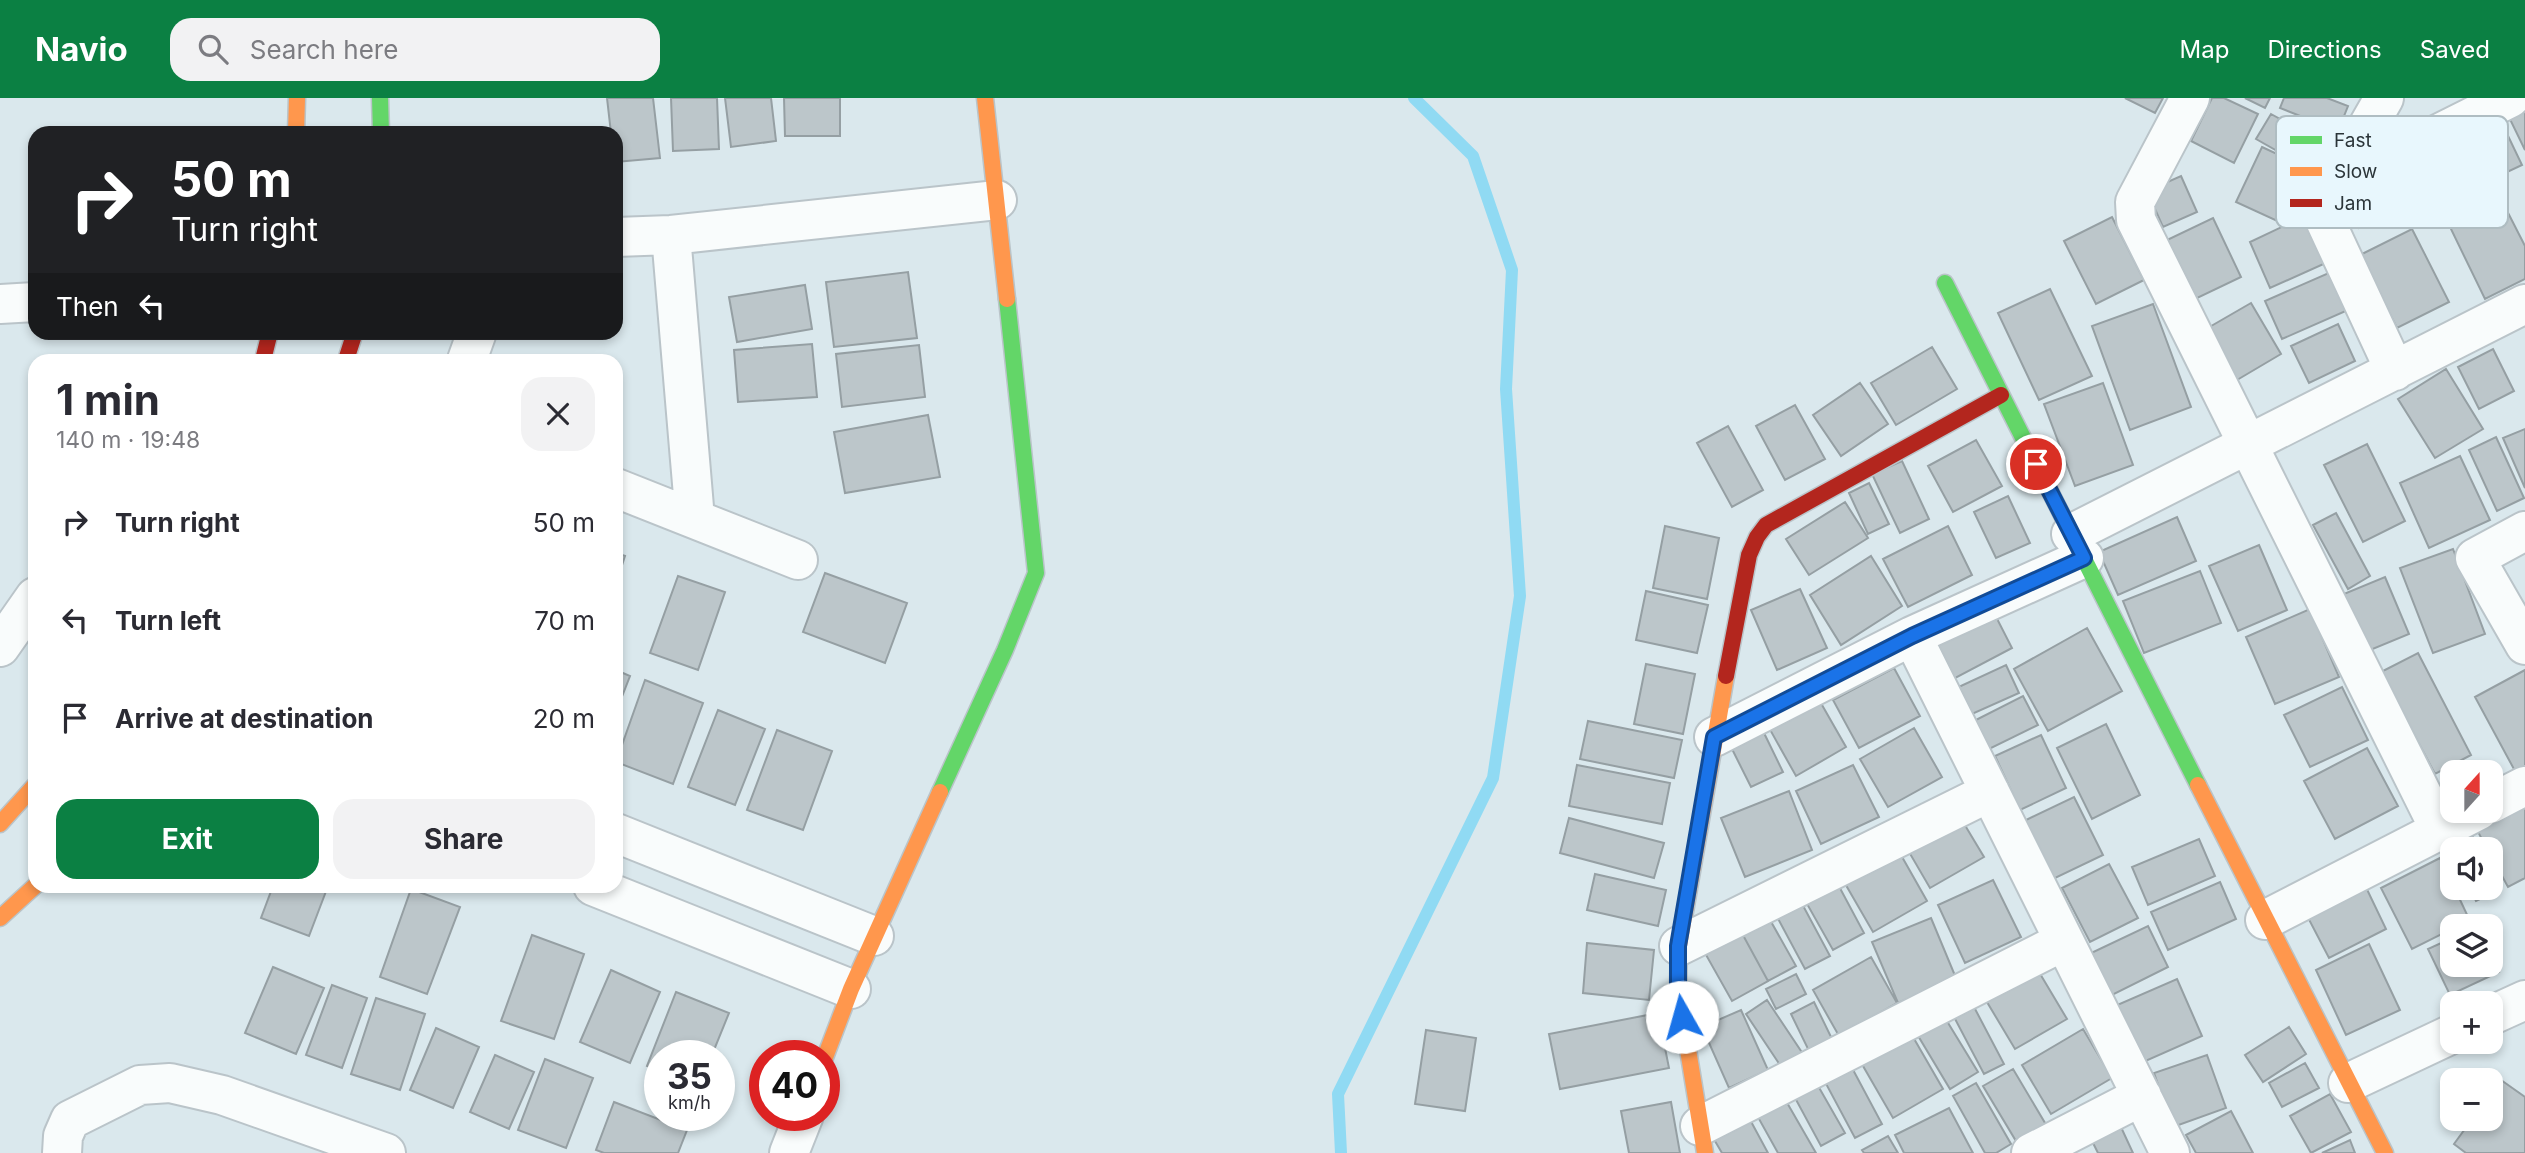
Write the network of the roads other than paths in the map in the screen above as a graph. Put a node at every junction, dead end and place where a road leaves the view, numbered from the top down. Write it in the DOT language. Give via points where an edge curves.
graph roads {
  1 [pos="297,98"];
  2 [pos="380,98"];
  3 [pos="985,98"];
  4 [pos="2190,98"];
  5 [pos="2384,98"];
  6 [pos="2510,98"];
  7 [pos="2374,116"];
  8 [pos="2474,116"];
  9 [pos="296,126"];
  10 [pos="381,126"];
  11 [pos="997,200"];
  12 [pos="2329,228"];
  13 [pos="671,235"];
  14 [pos="623,237"];
  15 [pos="1945,283"];
  16 [pos="28,302"];
  17 [pos="0,304"];
  18 [pos="2525,304"];
  19 [pos="2395,371"];
  20 [pos="2001,395"];
  21 [pos="2248,444"];
  22 [pos="623,491"];
  23 [pos="695,519"];
  24 [pos="2525,531"];
  25 [pos="2077,546"];
  26 [pos="798,560"];
  27 [pos="28,607"];
  28 [pos="1912,636"];
  29 [pos="2525,645"];
  30 [pos="0,647"];
  31 [pos="1714,737"];
  32 [pos="2525,786"];
  33 [pos="1990,792"];
  34 [pos="28,793"];
  35 [pos="2503,797"];
  36 [pos="2454,823"];
  37 [pos="0,824"];
  38 [pos="2440,830"];
  39 [pos="623,836"];
  40 [pos="28,892"];
  41 [pos="611,893"];
  42 [pos="0,918"];
  43 [pos="2265,920"];
  44 [pos="874,936"];
  45 [pos="2064,942"];
  46 [pos="1678,946"];
  47 [pos="851,989"];
  48 [pos="2525,1000"];
  49 [pos="2503,1010"];
  50 [pos="832,1040"];
  51 [pos="2440,1040"];
  52 [pos="2348,1083"];
  53 [pos="2142,1096"];
  54 [pos="798,1131"];
  55 [pos="1702,1140"];
  56 [pos="62,1153"];
  57 [pos="386,1153"];
  58 [pos="789,1153"];
  59 [pos="2031,1153"];
  60 [pos="2170,1153"];
  61 [pos="2385,1153"];
  1 -- 9 [label="street"];
  2 -- 10 [label="street"];
  3 -- 11 [label="street"];
  4 -- 21 [label="street" via="2135,202 2136,220"];
  5 -- 7 [label="street"];
  6 -- 8 [label="street"];
  11 -- 13 [label="street"];
  11 -- 44 [label="street" via="1036,573"];
  12 -- 19 [label="street"];
  13 -- 14 [label="street"];
  13 -- 23 [label="street"];
  15 -- 20 [label="street"];
  16 -- 17 [label="street"];
  18 -- 19 [label="street"];
  19 -- 21 [label="street"];
  20 -- 25 [label="street"];
  20 -- 31 [label="street" via="1766,525 1749,555"];
  21 -- 25 [label="street"];
  21 -- 38 [label="street"];
  22 -- 23 [label="street"];
  23 -- 26 [label="street"];
  24 -- 29 [label="street" via="2475,558"];
  25 -- 28 [label="street"];
  25 -- 43 [label="street"];
  27 -- 30 [label="street"];
  28 -- 31 [label="street"];
  28 -- 33 [label="street"];
  31 -- 46 [label="street"];
  32 -- 35 [label="street"];
  33 -- 45 [label="street"];
  33 -- 46 [label="street"];
  34 -- 37 [label="street"];
  36 -- 38 [label="street"];
  38 -- 43 [label="street"];
  39 -- 44 [label="street"];
  40 -- 42 [label="street"];
  41 -- 47 [label="street"];
  43 -- 52 [label="street"];
  44 -- 47 [label="street"];
  45 -- 53 [label="street"];
  45 -- 55 [label="street"];
  46 -- 55 [label="street" via="1678,989"];
  47 -- 50 [label="street"];
  48 -- 49 [label="street"];
  51 -- 52 [label="street"];
  52 -- 61 [label="street"];
  53 -- 59 [label="street"];
  53 -- 60 [label="street"];
  54 -- 58 [label="street"];
  56 -- 57 [label="street" via="70,1121 140,1085 170,1083 222,1095"];
}
